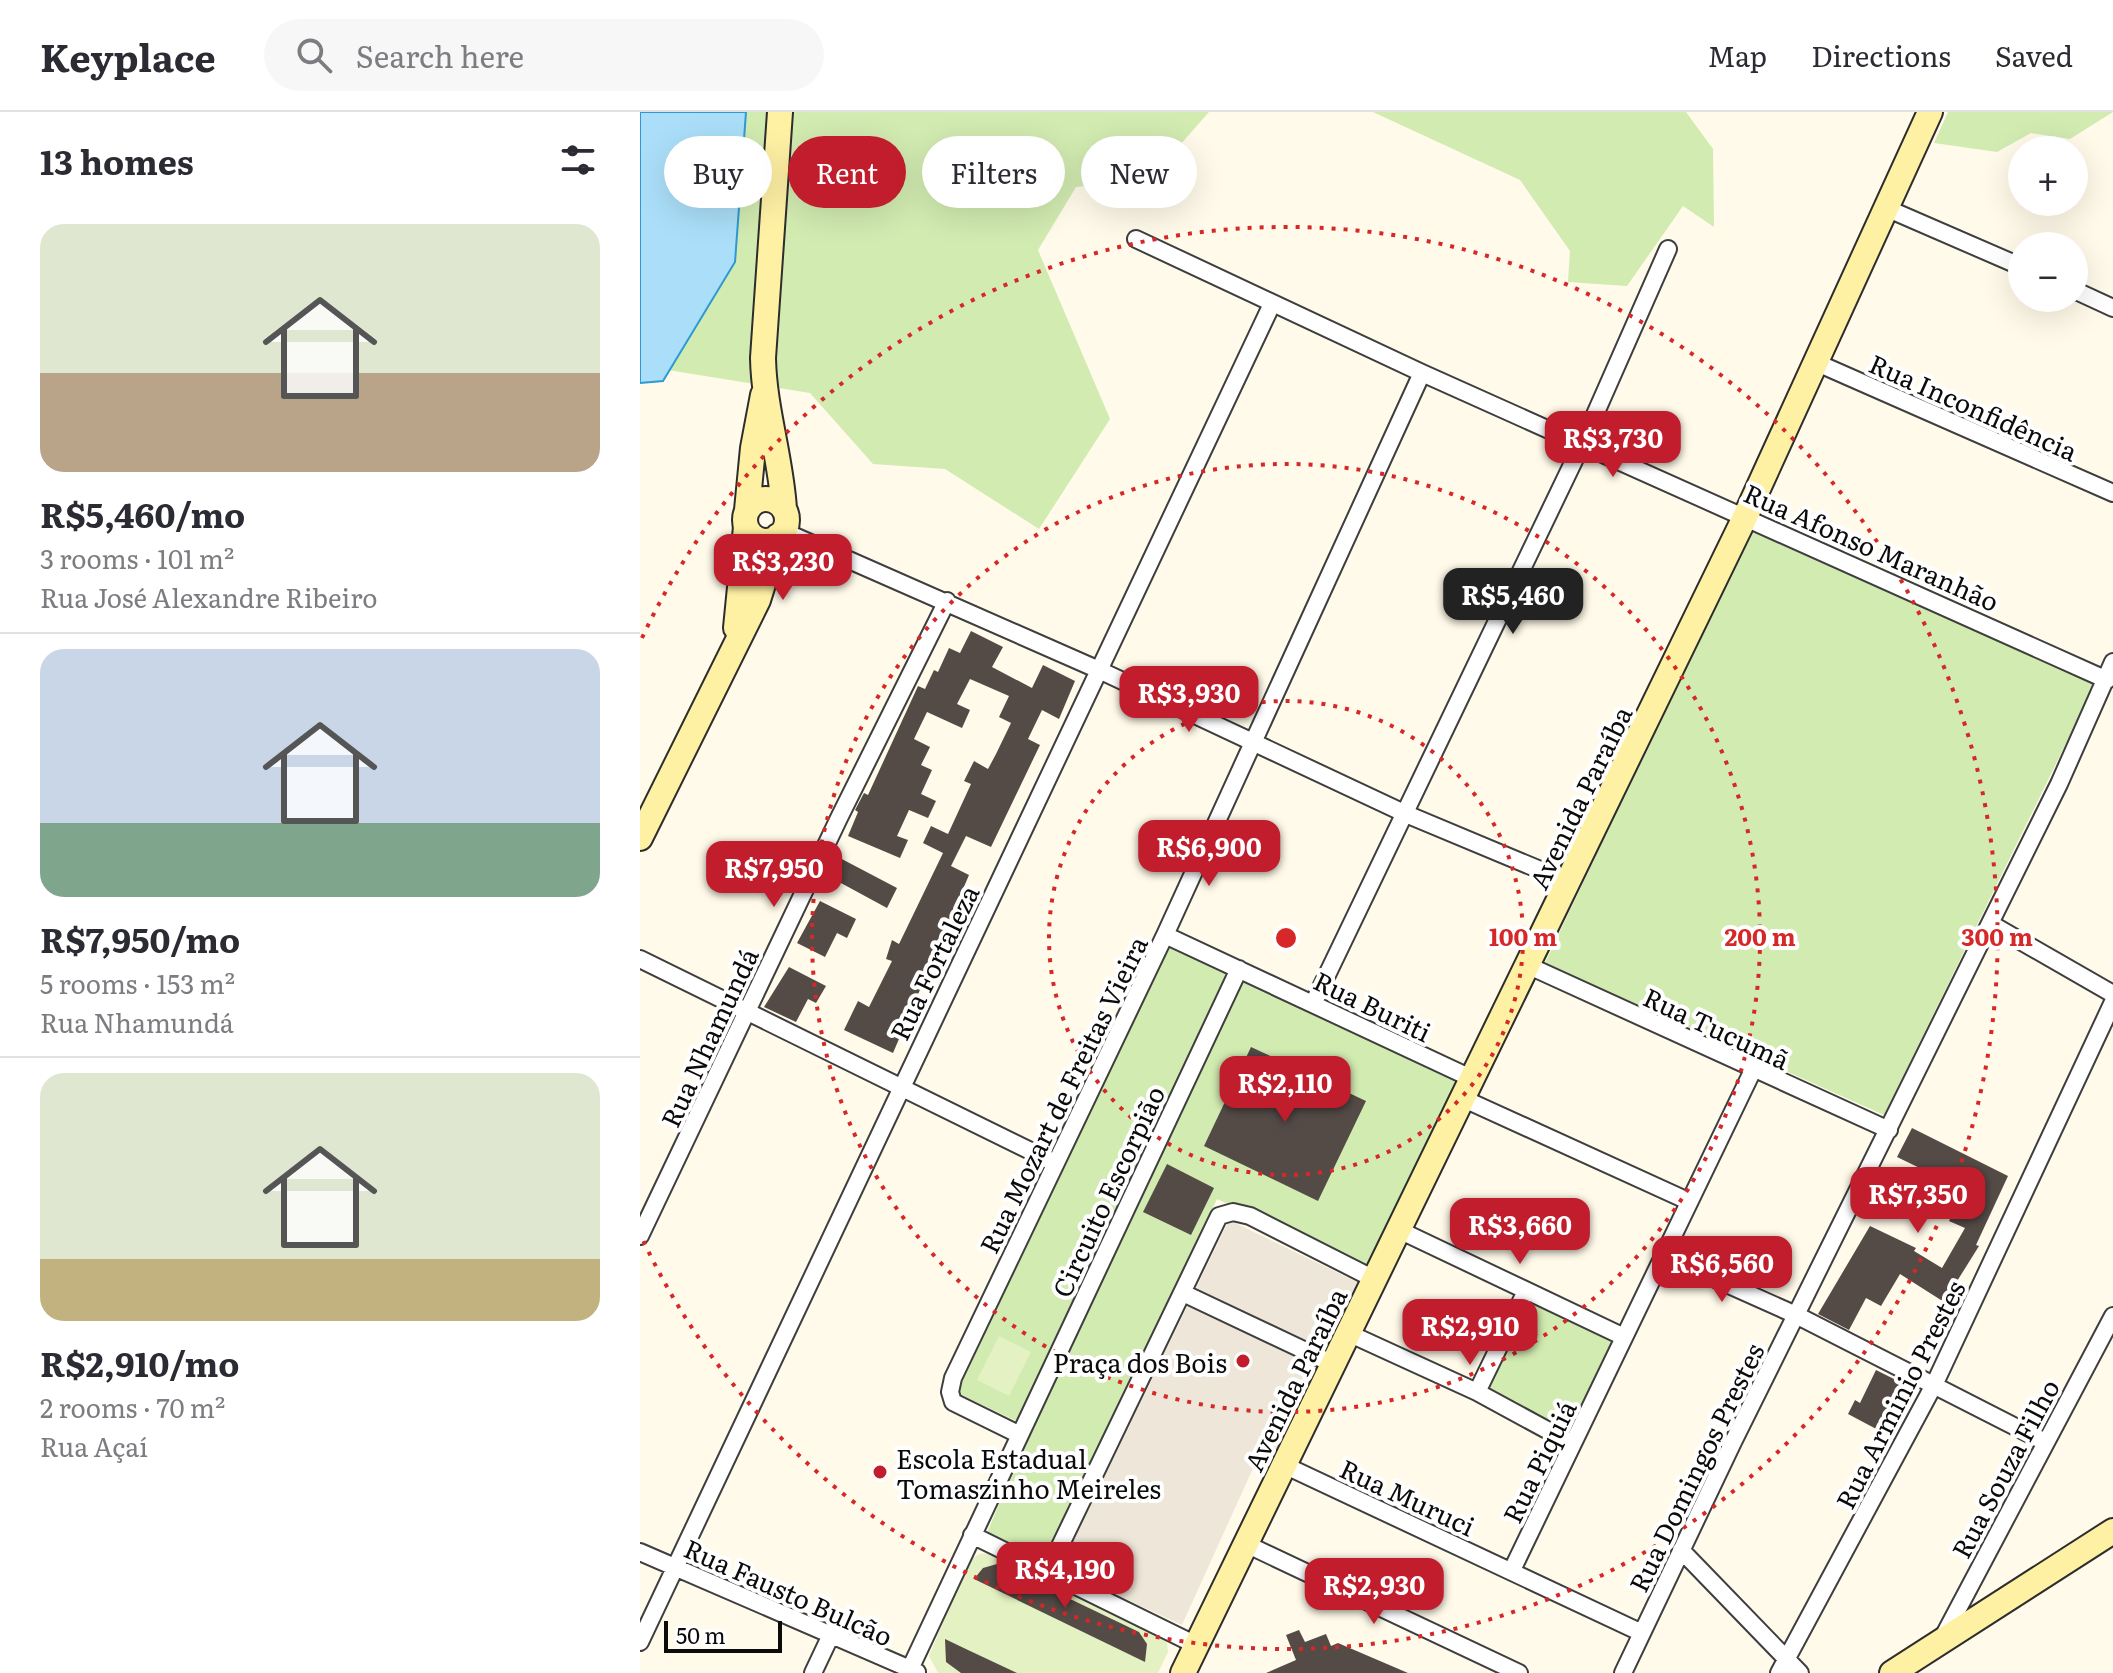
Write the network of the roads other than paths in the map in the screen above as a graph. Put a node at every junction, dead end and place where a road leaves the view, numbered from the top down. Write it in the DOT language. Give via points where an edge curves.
graph roads {
  1 [pos="780,112"];
  2 [pos="1930,112"];
  3 [pos="1886,208"];
  4 [pos="1136,239"];
  5 [pos="1668,249"];
  6 [pos="2008,261"];
  7 [pos="2088,296"];
  8 [pos="1272,304"];
  9 [pos="2113,308"];
  10 [pos="1815,362"];
  11 [pos="1422,373"];
  12 [pos="764,393"];
  13 [pos="1582,444"];
  14 [pos="2113,493"];
  15 [pos="1746,515"];
  16 [pos="746,518"];
  17 [pos="782,525"];
  18 [pos="947,601"];
  19 [pos="733,648"];
  20 [pos="2113,662"];
  21 [pos="1099,670"];
  22 [pos="2110,678"];
  23 [pos="1254,741"];
  24 [pos="1406,814"];
  25 [pos="640,838"];
  26 [pos="1569,882"];
  27 [pos="1991,924"];
  28 [pos="1165,935"];
  29 [pos="640,959"];
  30 [pos="1527,965"];
  31 [pos="1239,969"];
  32 [pos="2113,994"];
  33 [pos="1314,1002"];
  34 [pos="2113,1002"];
  35 [pos="748,1011"];
  36 [pos="1753,1070"];
  37 [pos="900,1087"];
  38 [pos="1468,1089"];
  39 [pos="1889,1130"];
  40 [pos="1055,1163"];
  41 [pos="1688,1201"];
  42 [pos="1399,1230"];
  43 [pos="640,1236"];
  44 [pos="1664,1256"];
  45 [pos="1374,1279"];
  46 [pos="1526,1291"];
  47 [pos="1183,1293"];
  48 [pos="1796,1315"];
  49 [pos="2111,1330"];
  50 [pos="1348,1333"];
  51 [pos="1624,1337"];
  52 [pos="1333,1364"];
  53 [pos="1935,1383"];
  54 [pos="1477,1392"];
  55 [pos="1020,1435"];
  56 [pos="2045,1442"];
  57 [pos="1571,1443"];
  58 [pos="1284,1465"];
  59 [pos="2113,1531"];
  60 [pos="972,1535"];
  61 [pos="1246,1544"];
  62 [pos="1681,1550"];
  63 [pos="640,1552"];
  64 [pos="675,1568"];
  65 [pos="1512,1570"];
  66 [pos="1048,1571"];
  67 [pos="1642,1633"];
  68 [pos="830,1637"];
  69 [pos="640,1642"];
  70 [pos="1939,1644"];
  71 [pos="1196,1645"];
  72 [pos="1782,1666"];
  73 [pos="914,1671"];
  74 [pos="813,1673"];
  75 [pos="1183,1673"];
  76 [pos="1519,1673"];
  77 [pos="1623,1673"];
  78 [pos="1800,1673"];
  79 [pos="1892,1673"];
  1 -- 12 [label="street"];
  2 -- 3 [label="street, Avenida Paraíba"];
  3 -- 6 [label="street"];
  3 -- 10 [label="street, Avenida Paraíba"];
  4 -- 8 [label="street, Rua Afonso Maranhão"];
  5 -- 13 [label="street"];
  7 -- 9 [label="street"];
  8 -- 11 [label="street, Rua Afonso Maranhão"];
  8 -- 21 [label="street, Rua Fortaleza"];
  10 -- 14 [label="street, Rua Inconfidência"];
  10 -- 15 [label="street, Avenida Paraíba"];
  11 -- 13 [label="street, Rua Afonso Maranhão"];
  11 -- 23 [label="street, Rua Mozart de Freitas Vieira"];
  12 -- 16 [label="street"];
  12 -- 17 [label="street" via="778,451"];
  13 -- 15 [label="street, Rua Afonso Maranhão"];
  13 -- 24 [label="street"];
  15 -- 22 [label="street, Rua Afonso Maranhão"];
  15 -- 26 [label="street, Avenida Paraíba"];
  16 -- 17 [label="street" via="756,538 771,540"];
  16 -- 17 [label="street" via="761,499 770,499"];
  16 -- 19 [label="street"];
  17 -- 18 [label="street"];
  17 -- 19 [label="street" via="767,577"];
  18 -- 21 [label="street"];
  18 -- 35 [label="street, Rua Nhamundá"];
  19 -- 25 [label="street"];
  20 -- 22 [label="street, Rua Domingos Prestes"];
  21 -- 23 [label="street"];
  21 -- 37 [label="street, Rua Fortaleza"];
  22 -- 27 [label="street, Rua Domingos Prestes"];
  23 -- 24 [label="street"];
  23 -- 28 [label="street, Rua Mozart de Freitas Vieira"];
  24 -- 26 [label="street"];
  24 -- 33 [label="street"];
  26 -- 30 [label="street, Avenida Paraíba"];
  27 -- 32 [label="street"];
  27 -- 39 [label="street, Rua Domingos Prestes"];
  28 -- 31 [label="street, Rua Buriti"];
  28 -- 40 [label="street, Rua Mozart de Freitas Vieira"];
  29 -- 35 [label="street"];
  30 -- 36 [label="street, Rua Tucumã"];
  30 -- 38 [label="street, Avenida Paraíba"];
  31 -- 33 [label="street, Rua Buriti"];
  31 -- 55 [label="street, Circuito Escorpião"];
  33 -- 38 [label="street, Rua Buriti"];
  34 -- 53 [label="street, Rua Arminio Prestes"];
  35 -- 37 [label="street"];
  35 -- 43 [label="street, Rua Nhamundá"];
  36 -- 39 [label="street, Rua Tucumã"];
  36 -- 41 [label="street, Rua Piquiá"];
  37 -- 40 [label="street"];
  37 -- 64 [label="street, Rua Fortaleza"];
  38 -- 41 [label="street, Rua Buriti"];
  38 -- 42 [label="street, Avenida Paraíba"];
  39 -- 48 [label="street, Rua Domingos Prestes"];
  40 -- 55 [label="street, Rua Mozart de Freitas Vieira" via="950,1392 955,1404"];
  41 -- 44 [label="street, Rua Piquiá"];
  42 -- 45 [label="street, Avenida Paraíba"];
  42 -- 46 [label="street"];
  44 -- 48 [label="street"];
  44 -- 51 [label="street, Rua Piquiá"];
  45 -- 47 [label="street" via="1233,1212 1215,1220"];
  45 -- 50 [label="street, Avenida Paraíba"];
  46 -- 51 [label="street"];
  46 -- 54 [label="street"];
  47 -- 52 [label="street"];
  47 -- 66 [label="street"];
  48 -- 53 [label="street"];
  48 -- 62 [label="street, Rua Domingos Prestes"];
  49 -- 56 [label="street, Rua Souza Filho"];
  50 -- 52 [label="street, Avenida Paraíba"];
  50 -- 54 [label="street"];
  51 -- 57 [label="street, Rua Piquiá"];
  52 -- 58 [label="street, Avenida Paraíba"];
  53 -- 56 [label="street"];
  53 -- 72 [label="street, Rua Arminio Prestes"];
  54 -- 57 [label="street"];
  55 -- 60 [label="street"];
  56 -- 70 [label="street, Rua Souza Filho"];
  57 -- 65 [label="street, Rua Piquiá"];
  58 -- 61 [label="street, Avenida Paraíba"];
  58 -- 65 [label="street, Rua Muruci"];
  59 -- 70 [label="street"];
  60 -- 66 [label="street"];
  60 -- 73 [label="street"];
  61 -- 71 [label="street, Avenida Paraíba"];
  61 -- 76 [label="street"];
  62 -- 67 [label="street, Rua Domingos Prestes"];
  62 -- 72 [label="street"];
  63 -- 64 [label="street, Rua Fausto Bulcão"];
  64 -- 68 [label="street, Rua Fausto Bulcão"];
  64 -- 69 [label="street, Rua Fortaleza"];
  65 -- 67 [label="street, Rua Muruci"];
  66 -- 71 [label="street"];
  67 -- 77 [label="street, Rua Domingos Prestes"];
  68 -- 73 [label="street, Rua Fausto Bulcão"];
  68 -- 74 [label="street"];
  70 -- 79 [label="street"];
  71 -- 75 [label="street, Avenida Paraíba"];
  72 -- 78 [label="street"];
}
